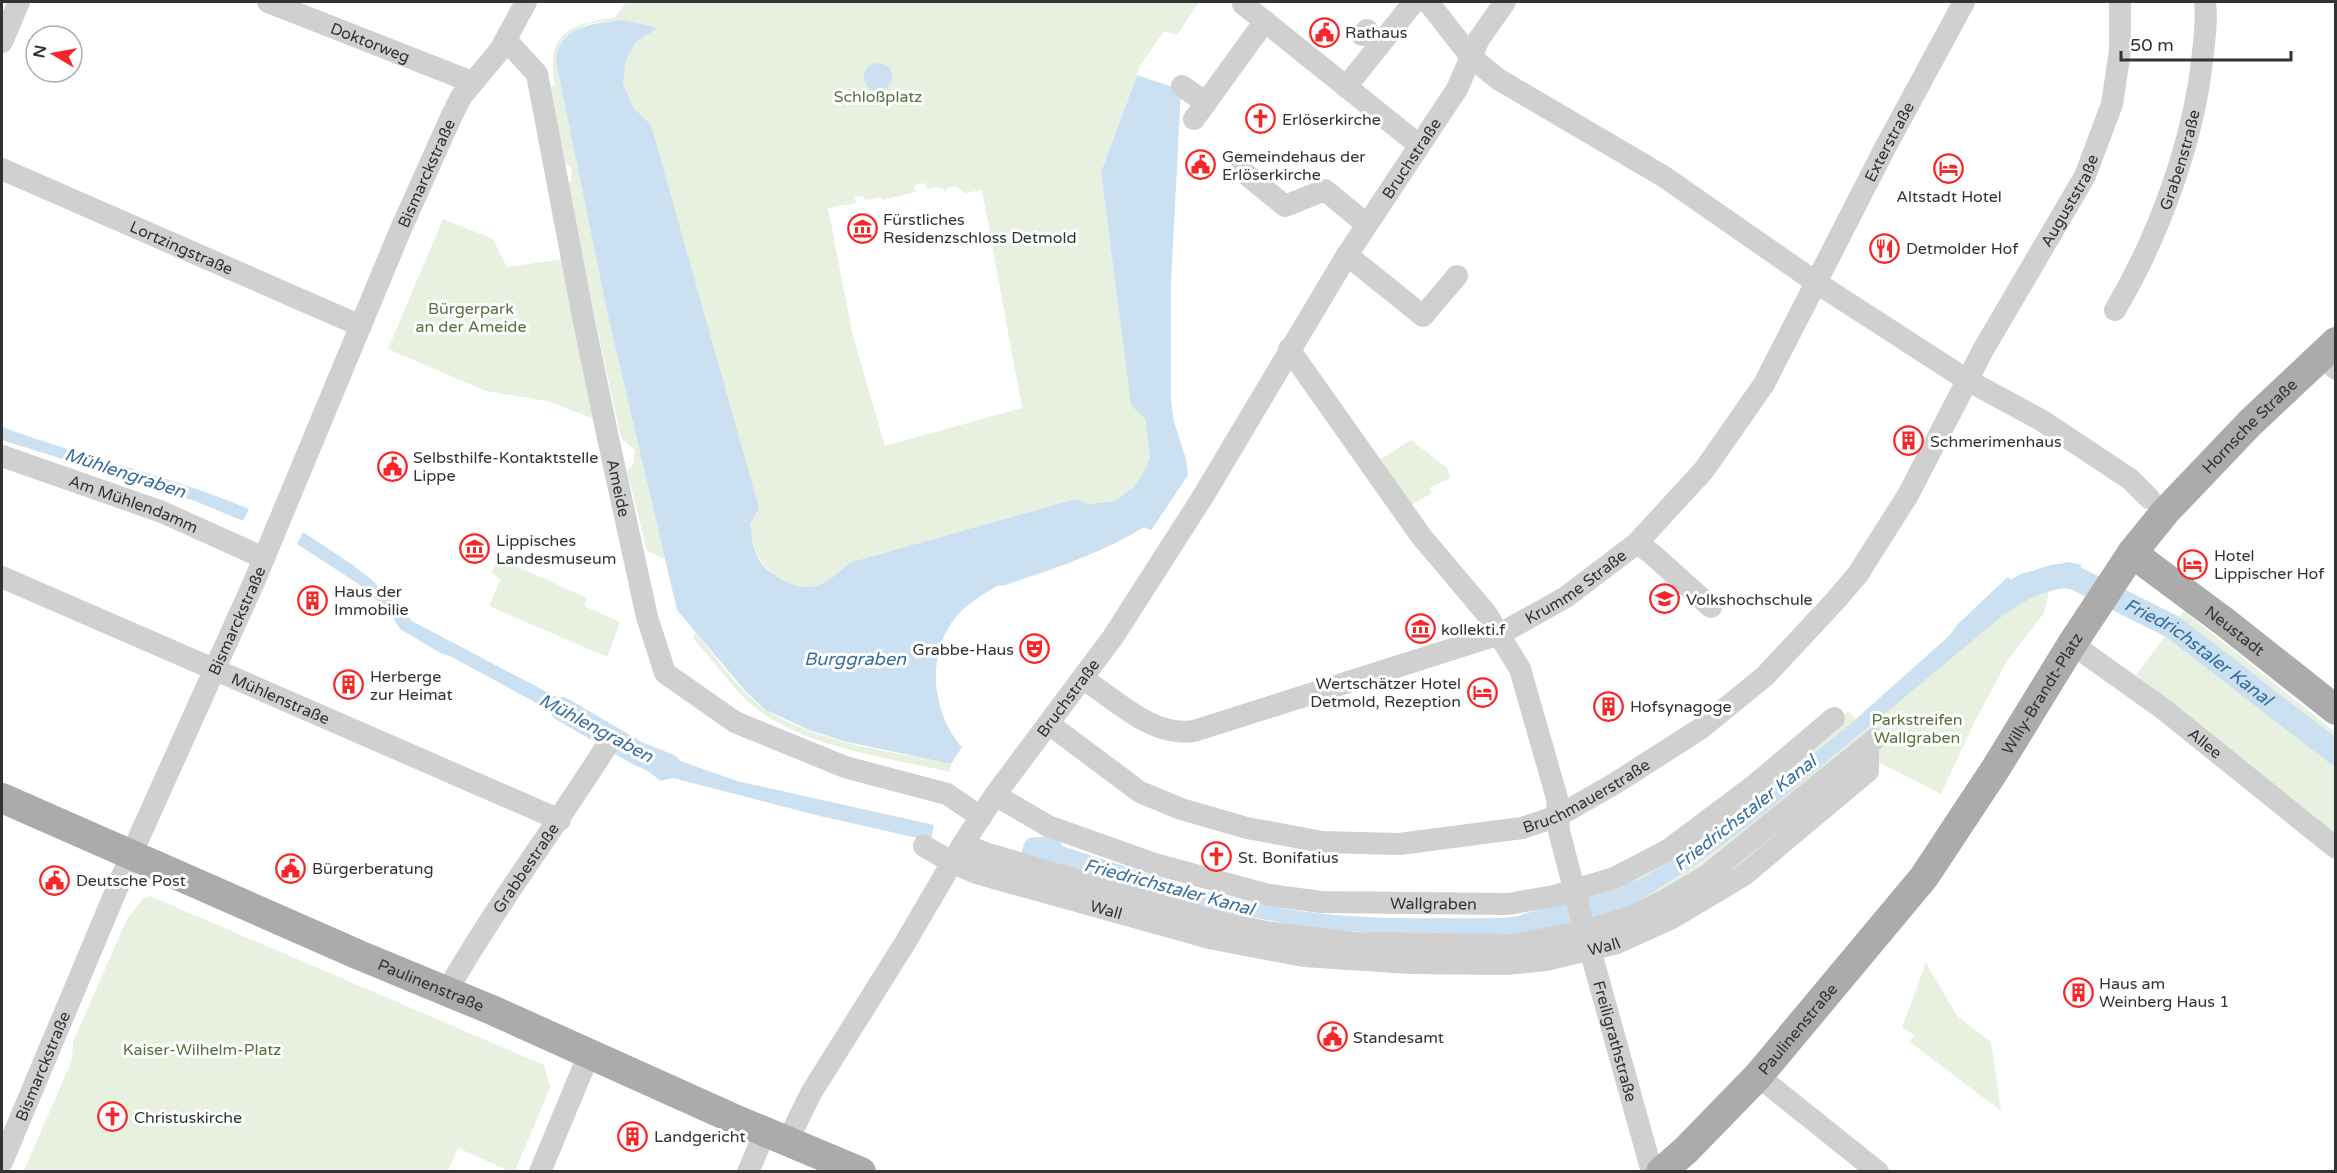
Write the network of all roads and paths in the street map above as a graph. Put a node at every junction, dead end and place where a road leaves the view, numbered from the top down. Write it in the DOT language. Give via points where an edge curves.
graph roads {
  1 [pos="19,2"];
  2 [pos="268,2"];
  3 [pos="526,2"];
  4 [pos="1414,2"];
  5 [pos="1428,2"];
  6 [pos="1505,2"];
  7 [pos="1964,2"];
  8 [pos="2120,2"];
  9 [pos="2205,2"];
  10 [pos="1246,3"];
  11 [pos="1265,21"];
  12 [pos="506,40"];
  13 [pos="2,42"];
  14 [pos="1471,57"];
  15 [pos="472,82"];
  16 [pos="1182,86"];
  17 [pos="1346,87"];
  18 [pos="1419,145"];
  19 [pos="2,169"];
  20 [pos="1241,170"];
  21 [pos="1366,224"];
  22 [pos="1347,255"];
  23 [pos="1457,276"];
  24 [pos="1817,283"];
  25 [pos="2115,309"];
  26 [pos="361,326"];
  27 [pos="1289,349"];
  28 [pos="2331,356"];
  29 [pos="1966,380"];
  30 [pos="2,456"];
  31 [pos="2157,505"];
  32 [pos="1637,543"];
  33 [pos="2132,553"];
  34 [pos="264,558"];
  35 [pos="2,578"];
  36 [pos="1711,606"];
  37 [pos="1500,634"];
  38 [pos="2072,644"];
  39 [pos="214,671"];
  40 [pos="1083,678"];
  41 [pos="2336,710"];
  42 [pos="1834,718"];
  43 [pos="1049,724"];
  44 [pos="1873,741"];
  45 [pos="606,747"];
  46 [pos="1000,789"];
  47 [pos="2,798"];
  48 [pos="1558,816"];
  49 [pos="981,817"];
  50 [pos="560,820"];
  51 [pos="924,846"];
  52 [pos="2336,848"];
  53 [pos="958,853"];
  54 [pos="131,855"];
  55 [pos="1924,877"];
  56 [pos="1576,894"];
  57 [pos="1587,935"];
  58 [pos="447,991"];
  59 [pos="589,1054"];
  60 [pos="1758,1076"];
  61 [pos="777,1136"];
  62 [pos="2,1162"];
  63 [pos="540,1172"];
  64 [pos="748,1172"];
  65 [pos="861,1172"];
  66 [pos="1652,1172"];
  67 [pos="1661,1172"];
  68 [pos="1878,1172"];
  1 -- 13 [label="street"];
  2 -- 15 [label="street, Doktorweg"];
  3 -- 12 [label="street, Bismarckstraße"];
  4 -- 17 [label="street" via="1368,36"];
  5 -- 14 [label="street"];
  6 -- 14 [label="street, Bruchstraße"];
  7 -- 24 [label="street, Exterstraße"];
  8 -- 29 [label="street, Auguststraße" via="2120,51 2112,104 2085,176"];
  9 -- 25 [label="street, Grabenstraße" via="2201,73 2191,126 2165,203 2134,277"];
  10 -- 11 [label="street"];
  11 -- 16 [label="street" via="1200,111"];
  11 -- 17 [label="street"];
  12 -- 15 [label="street, Bismarckstraße"];
  12 -- 49 [label="street, Ameide" via="537,74 608,438 647,617 665,673 735,722 845,767 947,794"];
  14 -- 18 [label="street, Bruchstraße" via="1457,89"];
  14 -- 24 [label="street" via="1498,79 1663,176"];
  15 -- 26 [label="street, Bismarckstraße" via="461,97"];
  17 -- 18 [label="street"];
  18 -- 21 [label="street, Bruchstraße"];
  19 -- 26 [label="street, Lortzingstraße"];
  20 -- 21 [label="street" via="1286,206 1325,189"];
  21 -- 22 [label="street, Bruchstraße"];
  22 -- 23 [label="street" via="1423,316"];
  22 -- 27 [label="street, Bruchstraße"];
  24 -- 29 [label="street"];
  24 -- 32 [label="street, Krumme Straße" via="1764,384 1704,470"];
  26 -- 34 [label="street, Bismarckstraße"];
  27 -- 37 [label="street, Freiligrathstraße" via="1421,536"];
  27 -- 40 [label="street, Bruchstraße" via="1202,498"];
  28 -- 31 [label="main road, Hornsche Straße"];
  29 -- 31 [label="street" via="2046,423 2132,480"];
  29 -- 48 [label="street, Bruchmauerstraße" via="1908,495 1858,574 1765,676 1701,729"];
  30 -- 34 [label="street, Am Mühlendamm" via="162,512"];
  31 -- 33 [label="main road, Willy-Brandt-Platz"];
  32 -- 36 [label="street"];
  32 -- 37 [label="street, Krumme Straße" via="1566,597"];
  33 -- 38 [label="main road, Willy-Brandt-Platz"];
  33 -- 41 [label="main road, Neustadt"];
  34 -- 39 [label="street, Bismarckstraße"];
  35 -- 39 [label="street, Mühlenstraße"];
  37 -- 40 [label="street, Krumme Straße" via="1179,733 1161,729"];
  37 -- 48 [label="street, Freiligrathstraße" via="1520,669 1557,798"];
  38 -- 52 [label="street, Allee" via="2162,708"];
  38 -- 55 [label="main road, Willy-Brandt-Platz"];
  39 -- 50 [label="street, Mühlenstraße"];
  39 -- 54 [label="street, Bismarckstraße"];
  40 -- 43 [label="street, Bruchstraße"];
  42 -- 56 [label="street, Wallgraben" via="1756,784 1668,850"];
  43 -- 46 [label="street, Bruchstraße"];
  43 -- 48 [label="street, Bruchmauerstraße" via="1140,792 1247,828 1322,842 1399,844 1522,828"];
  44 -- 57 [label="street, Wall" via="1868,771 1744,875 1672,918 1617,943"];
  45 -- 50 [label="street, Grabbestraße"];
  46 -- 49 [label="street, Bruchstraße"];
  46 -- 56 [label="street, Wallgraben" via="1059,829 1155,864 1269,895 1321,902 1508,904"];
  47 -- 54 [label="main road, Paulinenstraße"];
  48 -- 56 [label="street, Freiligrathstraße"];
  49 -- 53 [label="street, Bruchstraße"];
  50 -- 58 [label="street, Grabbestraße" via="472,947"];
  51 -- 53 [label="street"];
  53 -- 57 [label="street, Wall" via="976,873 1199,936 1263,940 1304,956 1507,964 1546,960"];
  53 -- 61 [label="street, Bruchstraße" via="811,1094"];
  54 -- 58 [label="main road, Paulinenstraße"];
  54 -- 62 [label="street, Bismarckstraße"];
  55 -- 60 [label="main road, Paulinenstraße"];
  56 -- 57 [label="street, Freiligrathstraße"];
  57 -- 66 [label="street, Freiligrathstraße"];
  58 -- 59 [label="main road, Paulinenstraße"];
  59 -- 61 [label="main road, Paulinenstraße"];
  59 -- 63 [label="street"];
  60 -- 67 [label="main road, Paulinenstraße"];
  60 -- 68 [label="street"];
  61 -- 64 [label="street, Bruchstraße"];
  61 -- 65 [label="main road, Paulinenstraße"];
}
